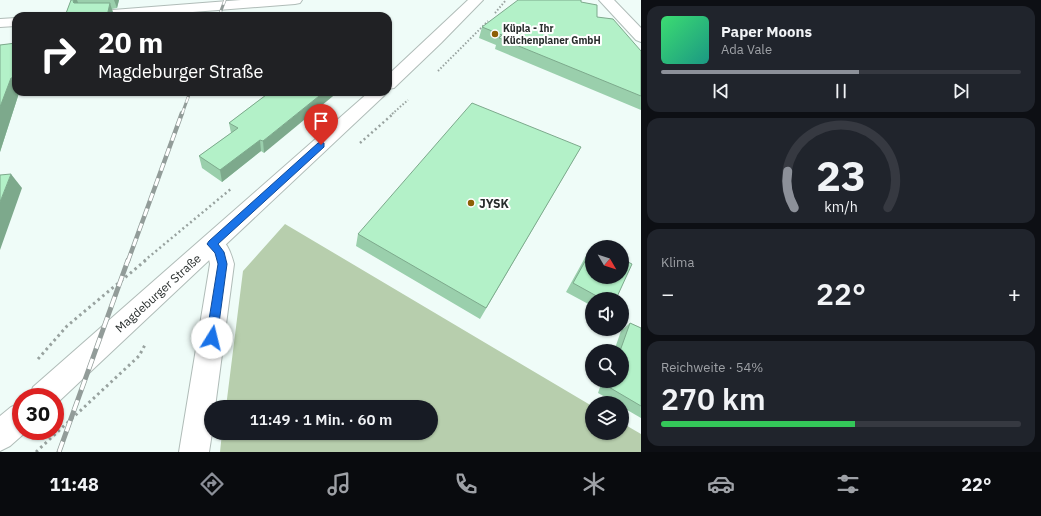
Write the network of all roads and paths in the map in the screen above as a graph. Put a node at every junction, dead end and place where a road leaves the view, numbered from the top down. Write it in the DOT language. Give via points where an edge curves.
graph roads {
  1 [pos="295,0"];
  2 [pos="476,0"];
  3 [pos="606,0"];
  4 [pos="139,12"];
  5 [pos="12,22"];
  6 [pos="0,23"];
  7 [pos="641,37"];
  8 [pos="392,80"];
  9 [pos="375,96"];
  10 [pos="234,187"];
  11 [pos="212,244"];
  12 [pos="67,326"];
  13 [pos="53,388"];
  14 [pos="12,425"];
  15 [pos="0,436"];
  16 [pos="194,452"];
  1 -- 4 [label="main road"];
  2 -- 8 [label="main road"];
  3 -- 7 [label="main road"];
  5 -- 6 [label="main road"];
  9 -- 11 [label="main road, Magdeburger Straße"];
  10 -- 12 [label="path"];
  11 -- 13 [label="main road, Magdeburger Straße"];
  11 -- 16 [label="main road" via="219,252 222,264"];
  14 -- 15 [label="main road"];
}
